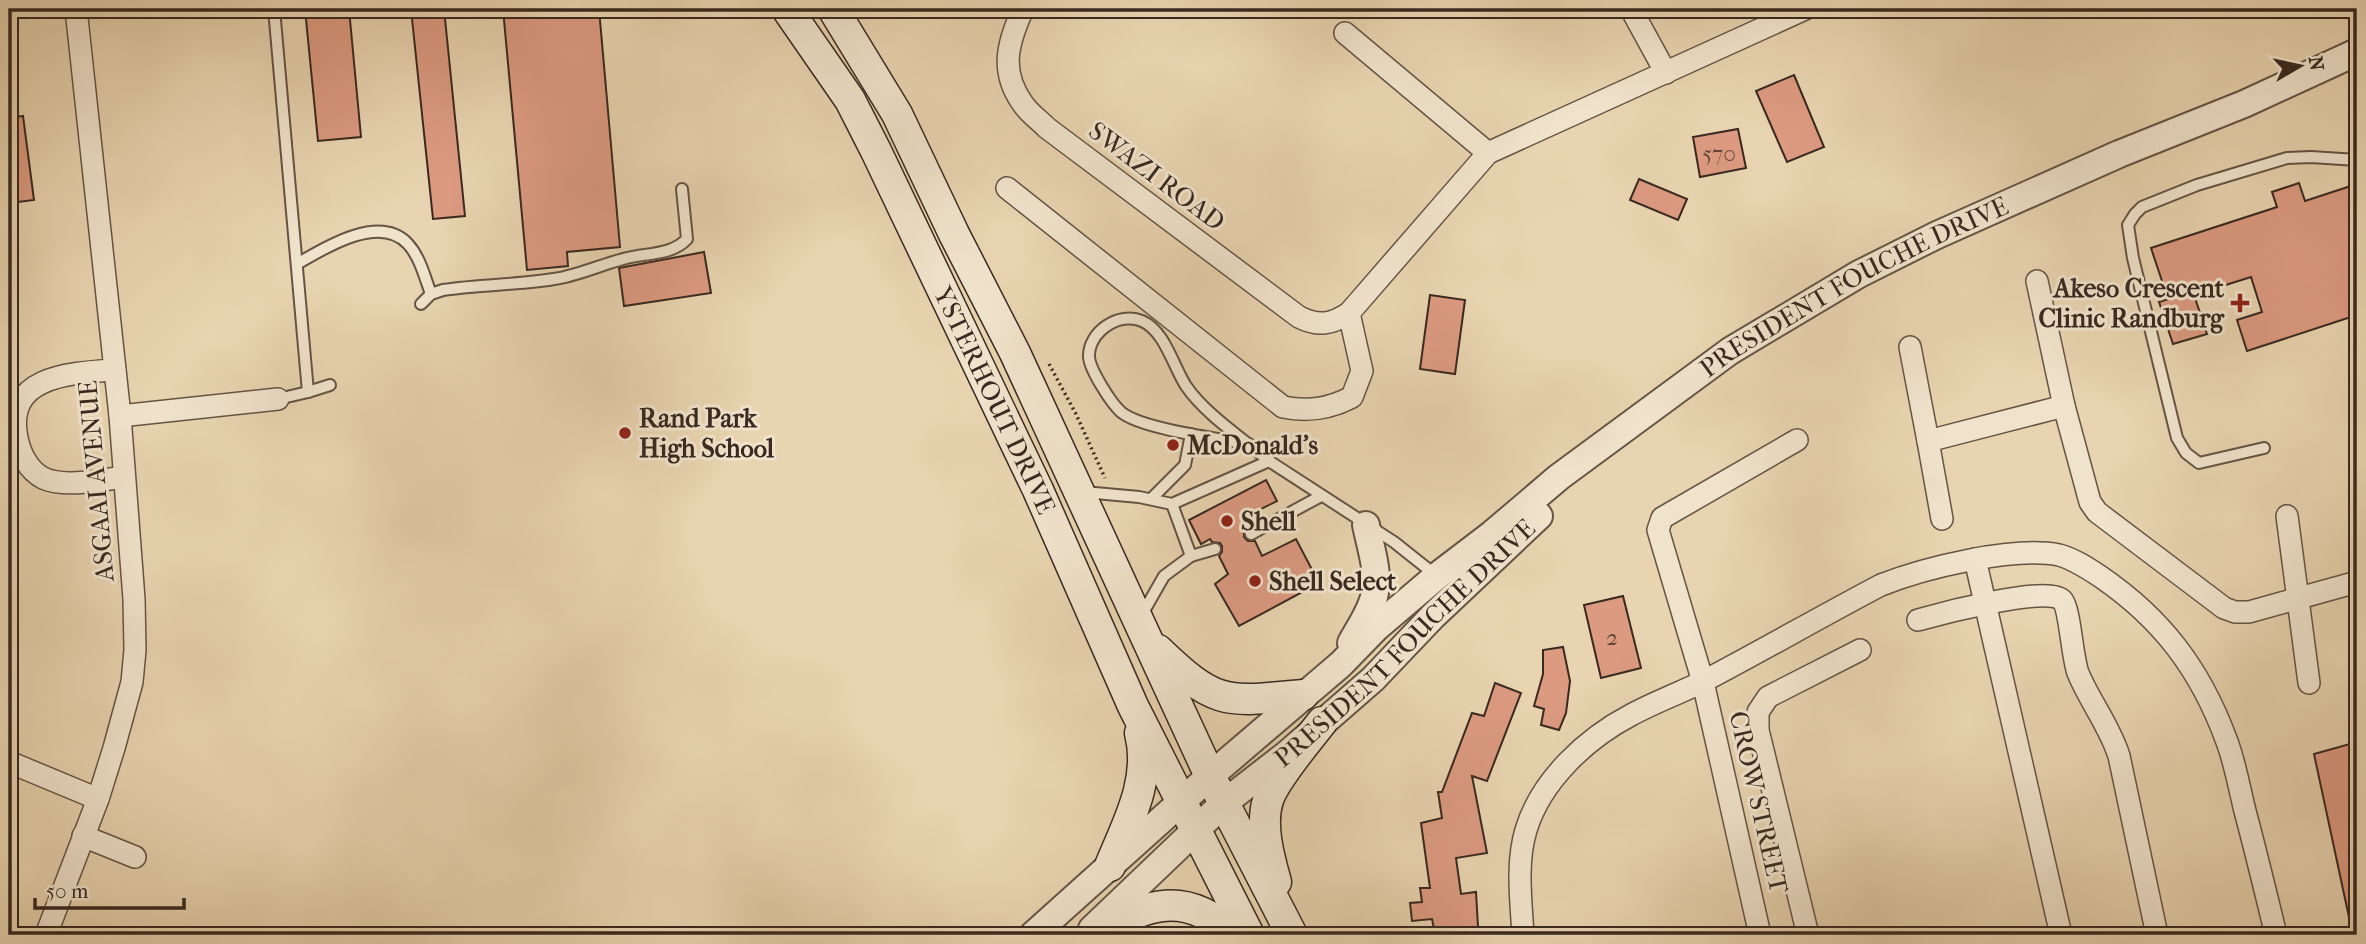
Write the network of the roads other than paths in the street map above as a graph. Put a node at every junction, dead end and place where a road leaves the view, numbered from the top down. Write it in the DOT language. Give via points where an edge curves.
graph roads {
  1 [pos="76,9"];
  2 [pos="274,9"];
  3 [pos="787,9"];
  4 [pos="833,9"];
  5 [pos="1023,9"];
  6 [pos="1631,9"];
  7 [pos="1805,9"];
  8 [pos="2357,32"];
  9 [pos="1345,33"];
  10 [pos="2357,52"];
  11 [pos="1666,73"];
  12 [pos="1488,153"];
  13 [pos="2119,154"];
  14 [pos="2357,160"];
  15 [pos="1007,188"];
  16 [pos="682,189"];
  17 [pos="297,264"];
  18 [pos="2037,281"];
  19 [pos="431,294"];
  20 [pos="421,304"];
  21 [pos="1349,313"];
  22 [pos="1910,347"];
  23 [pos="115,370"];
  24 [pos="330,385"];
  25 [pos="308,392"];
  26 [pos="278,400"];
  27 [pos="2064,406"];
  28 [pos="120,416"];
  29 [pos="1191,433"];
  30 [pos="1797,440"];
  31 [pos="1928,441"];
  32 [pos="1249,444"];
  33 [pos="1604,445"];
  34 [pos="2264,448"];
  35 [pos="1269,461"];
  36 [pos="123,477"];
  37 [pos="1078,491"];
  38 [pos="1321,496"];
  39 [pos="1151,499"];
  40 [pos="1172,505"];
  41 [pos="2287,516"];
  42 [pos="1942,519"];
  43 [pos="1366,525"];
  44 [pos="1251,534"];
  45 [pos="1215,549"];
  46 [pos="1191,556"];
  47 [pos="1975,559"];
  48 [pos="1437,576"];
  49 [pos="2357,582"];
  50 [pos="1455,595"];
  51 [pos="2297,599"];
  52 [pos="1984,603"];
  53 [pos="1918,620"];
  54 [pos="1141,630"];
  55 [pos="1860,650"];
  56 [pos="1341,664"];
  57 [pos="1703,682"];
  58 [pos="2309,683"];
  59 [pos="1303,695"];
  60 [pos="1133,706"];
  61 [pos="1322,722"];
  62 [pos="9,762"];
  63 [pos="1210,776"];
  64 [pos="98,799"];
  65 [pos="1181,803"];
  66 [pos="1224,803"];
  67 [pos="1196,830"];
  68 [pos="83,836"];
  69 [pos="135,857"];
  70 [pos="1110,866"];
  71 [pos="46,935"];
  72 [pos="1033,935"];
  73 [pos="1085,935"];
  74 [pos="1097,935"];
  75 [pos="1233,935"];
  76 [pos="1250,935"];
  77 [pos="1292,935"];
  78 [pos="1523,935"];
  79 [pos="1760,935"];
  80 [pos="1808,935"];
  81 [pos="2061,935"];
  82 [pos="2157,935"];
  83 [pos="2276,935"];
  1 -- 23 [label="street, ASGAAI AVENUE"];
  2 -- 17 [label="lane"];
  3 -- 60 [label="main road, YSTERHOUT DRIVE" via="849,100 876,151 1032,478"];
  4 -- 37 [label="main road, YSTERHOUT DRIVE" via="897,114"];
  5 -- 21 [label="street, SWAZI ROAD" via="1006,60 1023,104 1047,128 1299,317 1326,324"];
  6 -- 11 [label="street"];
  7 -- 11 [label="street"];
  8 -- 13 [label="street, PRESIDENT FOUCHE DRIVE" via="2189,110"];
  9 -- 12 [label="street"];
  10 -- 13 [label="street, PRESIDENT FOUCHE DRIVE"];
  11 -- 12 [label="street"];
  12 -- 21 [label="street"];
  13 -- 33 [label="street, PRESIDENT FOUCHE DRIVE" via="1858,274 1730,351"];
  14 -- 34 [label="lane" via="2287,158 2142,207 2129,225 2177,438 2186,453 2199,463"];
  15 -- 21 [label="street" via="1283,407 1304,411 1334,406 1352,397 1362,371"];
  16 -- 19 [label="lane" via="687,239 682,245 563,277"];
  17 -- 19 [label="lane" via="361,233 386,232 408,244"];
  17 -- 25 [label="lane"];
  18 -- 27 [label="street"];
  19 -- 20 [label="lane"];
  22 -- 31 [label="street"];
  23 -- 28 [label="street, ASGAAI AVENUE"];
  23 -- 36 [label="street" via="62,375 41,382 27,392 17,410 16,432 20,451 43,478 89,482"];
  24 -- 25 [label="lane"];
  25 -- 26 [label="lane"];
  26 -- 28 [label="street"];
  27 -- 31 [label="street"];
  27 -- 51 [label="street" via="2090,502 2097,512 2224,608 2249,612"];
  28 -- 36 [label="street, ASGAAI AVENUE"];
  29 -- 32 [label="lane"];
  29 -- 32 [label="lane" via="1137,421 1121,411 1089,358 1103,328 1121,318 1141,321 1156,332 1196,400"];
  29 -- 39 [label="lane" via="1185,465"];
  30 -- 57 [label="street, CROW STREET" via="1659,523"];
  31 -- 42 [label="street"];
  32 -- 35 [label="lane"];
  33 -- 48 [label="street, PRESIDENT FOUCHE DRIVE"];
  33 -- 50 [label="street, PRESIDENT FOUCHE DRIVE" via="1569,488"];
  35 -- 38 [label="lane"];
  35 -- 40 [label="lane"];
  36 -- 64 [label="street, ASGAAI AVENUE" via="135,619 134,666"];
  37 -- 39 [label="lane"];
  37 -- 54 [label="main road, YSTERHOUT DRIVE"];
  38 -- 43 [label="lane"];
  38 -- 44 [label="lane"];
  39 -- 40 [label="lane"];
  40 -- 46 [label="lane"];
  41 -- 51 [label="street"];
  43 -- 48 [label="lane"];
  43 -- 56 [label="street" via="1376,587"];
  45 -- 46 [label="lane"];
  46 -- 54 [label="lane" via="1164,576"];
  47 -- 52 [label="street"];
  47 -- 57 [label="street" via="1881,585"];
  47 -- 83 [label="street" via="2060,555 2120,590 2169,636 2195,673 2227,740"];
  48 -- 50 [label="lane"];
  48 -- 56 [label="street, PRESIDENT FOUCHE DRIVE"];
  49 -- 51 [label="street"];
  50 -- 61 [label="street, PRESIDENT FOUCHE DRIVE" via="1373,679"];
  51 -- 58 [label="street"];
  52 -- 53 [label="street"];
  52 -- 81 [label="street"];
  52 -- 82 [label="street" via="2044,596 2062,600 2079,675 2119,756"];
  54 -- 59 [label="main road" via="1188,678 1218,696 1245,700"];
  54 -- 63 [label="main road, YSTERHOUT DRIVE"];
  55 -- 80 [label="street" via="1768,697 1758,712 1758,730"];
  56 -- 59 [label="street, PRESIDENT FOUCHE DRIVE"];
  57 -- 78 [label="street" via="1630,715 1597,736 1555,776 1526,829 1520,863"];
  57 -- 79 [label="street, CROW STREET"];
  59 -- 63 [label="street, PRESIDENT FOUCHE DRIVE"];
  60 -- 65 [label="main road, YSTERHOUT DRIVE"];
  60 -- 70 [label="main road" via="1142,741 1142,786"];
  61 -- 66 [label="street, PRESIDENT FOUCHE DRIVE"];
  61 -- 77 [label="main road" via="1274,786 1265,819 1269,859"];
  62 -- 64 [label="street"];
  63 -- 65 [label="street, PRESIDENT FOUCHE DRIVE"];
  63 -- 66 [label="main road, YSTERHOUT DRIVE"];
  64 -- 68 [label="street, ASGAAI AVENUE"];
  65 -- 67 [label="main road, YSTERHOUT DRIVE"];
  65 -- 70 [label="street, PRESIDENT FOUCHE DRIVE"];
  66 -- 67 [label="street, PRESIDENT FOUCHE DRIVE"];
  66 -- 77 [label="main road, YSTERHOUT DRIVE"];
  67 -- 73 [label="street, PRESIDENT FOUCHE DRIVE"];
  67 -- 76 [label="main road, YSTERHOUT DRIVE"];
  68 -- 69 [label="street"];
  68 -- 71 [label="street, ASGAAI AVENUE"];
  70 -- 72 [label="street, PRESIDENT FOUCHE DRIVE"];
  74 -- 75 [label="main road" via="1134,912 1173,906 1196,909 1218,920"];
}
